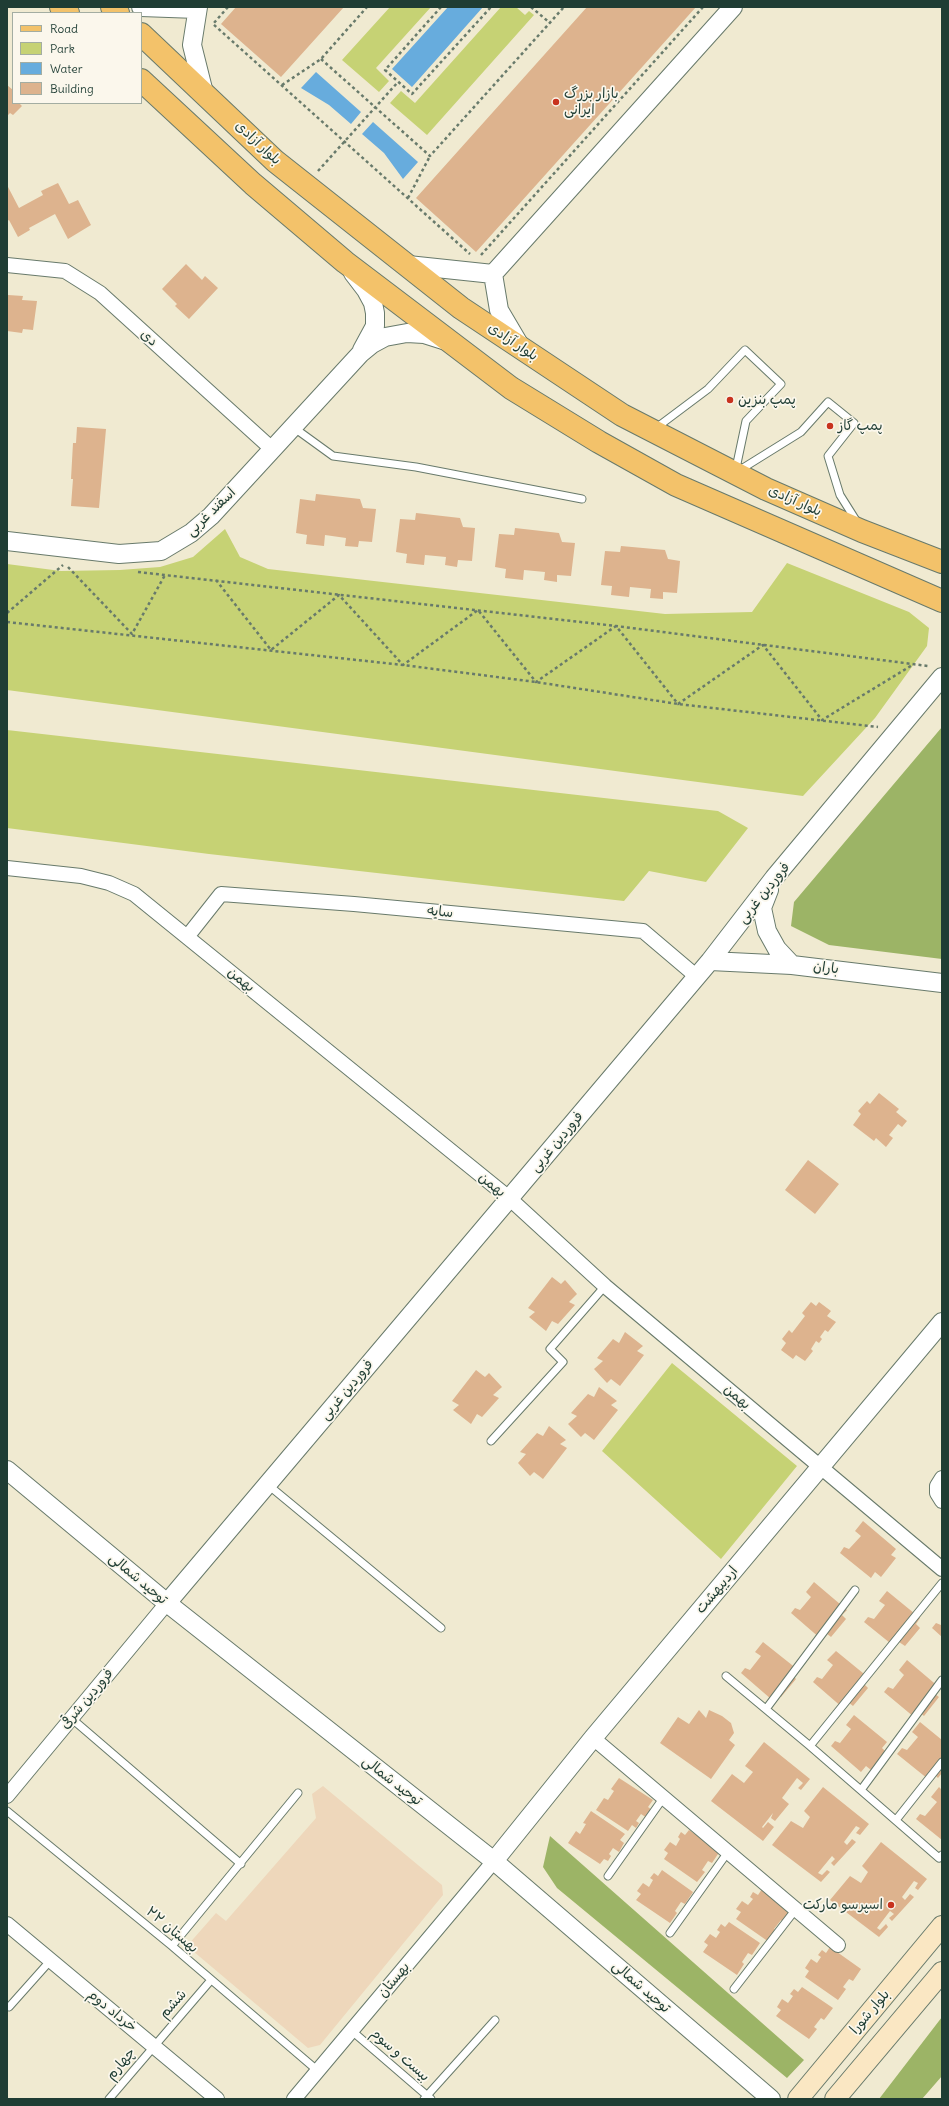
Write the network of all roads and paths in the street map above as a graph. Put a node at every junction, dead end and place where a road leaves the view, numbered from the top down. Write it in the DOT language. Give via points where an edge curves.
graph roads {
  1 [pos="141,7"];
  2 [pos="228,7"];
  3 [pos="367,7"];
  4 [pos="441,7"];
  5 [pos="490,7"];
  6 [pos="531,7"];
  7 [pos="564,7"];
  8 [pos="703,7"];
  9 [pos="733,7"];
  10 [pos="198,8"];
  11 [pos="550,23"];
  12 [pos="142,35"];
  13 [pos="321,58"];
  14 [pos="142,81"];
  15 [pos="398,82"];
  16 [pos="282,85"];
  17 [pos="204,93"];
  18 [pos="376,107"];
  19 [pos="345,142"];
  20 [pos="430,156"];
  21 [pos="306,185"];
  22 [pos="408,198"];
  23 [pos="471,254"];
  24 [pos="477,259"];
  25 [pos="345,262"];
  26 [pos="7,265"];
  27 [pos="408,265"];
  28 [pos="493,274"];
  29 [pos="452,342"];
  30 [pos="522,349"];
  31 [pos="361,353"];
  32 [pos="292,427"];
  33 [pos="652,430"];
  34 [pos="272,449"];
  35 [pos="735,473"];
  36 [pos="582,499"];
  37 [pos="862,531"];
  38 [pos="7,541"];
  39 [pos="942,562"];
  40 [pos="216,580"];
  41 [pos="339,595"];
  42 [pos="942,601"];
  43 [pos="478,610"];
  44 [pos="7,613"];
  45 [pos="7,622"];
  46 [pos="616,626"];
  47 [pos="132,634"];
  48 [pos="763,645"];
  49 [pos="271,650"];
  50 [pos="914,664"];
  51 [pos="403,665"];
  52 [pos="939,672"];
  53 [pos="536,682"];
  54 [pos="678,704"];
  55 [pos="822,720"];
  56 [pos="901,729"];
  57 [pos="7,868"];
  58 [pos="774,878"];
  59 [pos="188,937"];
  60 [pos="710,961"];
  61 [pos="792,965"];
  62 [pos="696,976"];
  63 [pos="942,982"];
  64 [pos="509,1198"];
  65 [pos="605,1286"];
  66 [pos="942,1322"];
  67 [pos="492,1441"];
  68 [pos="819,1466"];
  69 [pos="7,1470"];
  70 [pos="942,1478"];
  71 [pos="267,1484"];
  72 [pos="942,1501"];
  73 [pos="942,1569"];
  74 [pos="942,1583"];
  75 [pos="855,1590"];
  76 [pos="167,1603"];
  77 [pos="441,1628"];
  78 [pos="726,1676"];
  79 [pos="942,1680"];
  80 [pos="766,1709"];
  81 [pos="71,1718"];
  82 [pos="593,1738"];
  83 [pos="810,1746"];
  84 [pos="942,1762"];
  85 [pos="861,1790"];
  86 [pos="298,1793"];
  87 [pos="7,1796"];
  88 [pos="664,1797"];
  89 [pos="7,1811"];
  90 [pos="896,1820"];
  91 [pos="728,1852"];
  92 [pos="942,1855"];
  93 [pos="494,1861"];
  94 [pos="241,1864"];
  95 [pos="608,1876"];
  96 [pos="796,1909"];
  97 [pos="7,1924"];
  98 [pos="942,1926"];
  99 [pos="670,1933"];
  100 [pos="838,1945"];
  101 [pos="172,1946"];
  102 [pos="50,1961"];
  103 [pos="942,1972"];
  104 [pos="211,1980"];
  105 [pos="734,1989"];
  106 [pos="9,2007"];
  107 [pos="495,2020"];
  108 [pos="352,2031"];
  109 [pos="153,2045"];
  110 [pos="318,2071"];
  111 [pos="428,2098"];
  112 [pos="109,2099"];
  113 [pos="217,2099"];
  114 [pos="294,2099"];
  115 [pos="771,2099"];
  116 [pos="798,2099"];
  117 [pos="835,2099"];
  1 -- 10 [label="street"];
  2 -- 16 [label="path" via="213,24"];
  3 -- 13 [label="path"];
  4 -- 15 [label="path" via="385,70"];
  5 -- 15 [label="path" via="412,94"];
  6 -- 11 [label="path"];
  7 -- 11 [label="path"];
  8 -- 24 [label="path"];
  9 -- 28 [label="street"];
  10 -- 17 [label="street" via="192,45"];
  11 -- 20 [label="path"];
  12 -- 17 [label="main road, بلوار آزادی"];
  13 -- 16 [label="path"];
  13 -- 18 [label="path"];
  14 -- 25 [label="main road" via="253,184"];
  15 -- 18 [label="path"];
  16 -- 19 [label="path"];
  17 -- 21 [label="main road, بلوار آزادی" via="275,161"];
  18 -- 19 [label="path"];
  18 -- 20 [label="path"];
  19 -- 21 [label="path"];
  19 -- 22 [label="path"];
  20 -- 22 [label="path"];
  21 -- 27 [label="main road, بلوار آزادی"];
  22 -- 23 [label="path"];
  25 -- 29 [label="main road"];
  25 -- 31 [label="street" via="373,303 375,326"];
  26 -- 34 [label="street, دی" via="65,271 100,293"];
  27 -- 28 [label="street"];
  27 -- 30 [label="main road, بلوار آزادی" via="461,308"];
  28 -- 30 [label="street" via="499,310"];
  29 -- 31 [label="street" via="424,334 397,334 385,337"];
  29 -- 42 [label="main road" via="511,388 598,442 676,485"];
  30 -- 33 [label="main road, بلوار آزادی" via="622,415"];
  31 -- 32 [label="street, اسفند غربی"];
  32 -- 34 [label="street, اسفند غربی"];
  32 -- 36 [label="lane" via="333,456 416,467"];
  33 -- 35 [label="main road, بلوار آزادی"];
  33 -- 35 [label="lane" via="708,389 745,350 781,384 746,421"];
  34 -- 38 [label="street, اسفند غربی" via="211,516 191,533 161,550 119,554"];
  35 -- 37 [label="main road, بلوار آزادی"];
  35 -- 37 [label="lane" via="801,432 828,402 854,423 828,456 840,495"];
  37 -- 39 [label="main road, بلوار آزادی"];
  40 -- 41 [label="path"];
  40 -- 47 [label="path" via="165,575"];
  40 -- 49 [label="path"];
  41 -- 43 [label="path"];
  41 -- 49 [label="path"];
  41 -- 51 [label="path"];
  43 -- 46 [label="path"];
  43 -- 51 [label="path"];
  43 -- 53 [label="path"];
  44 -- 47 [label="path" via="65,563"];
  45 -- 47 [label="path"];
  46 -- 48 [label="path"];
  46 -- 53 [label="path"];
  46 -- 54 [label="path"];
  47 -- 49 [label="path"];
  48 -- 50 [label="path"];
  48 -- 54 [label="path"];
  48 -- 55 [label="path"];
  49 -- 51 [label="path"];
  50 -- 52 [label="path"];
  50 -- 55 [label="path"];
  51 -- 53 [label="path"];
  52 -- 56 [label="street, فروردین غربی"];
  53 -- 54 [label="path"];
  54 -- 55 [label="path"];
  55 -- 56 [label="path"];
  56 -- 58 [label="street, فروردین غربی"];
  57 -- 59 [label="street, بهمن" via="81,876 109,883 134,894"];
  58 -- 60 [label="street, فروردین غربی"];
  58 -- 61 [label="street" via="762,908 764,920 777,949"];
  59 -- 62 [label="street, سایه" via="220,894 354,904 643,931"];
  59 -- 64 [label="street, بهمن"];
  60 -- 61 [label="street, باران"];
  60 -- 62 [label="street, فروردین غربی"];
  61 -- 63 [label="street, باران"];
  62 -- 64 [label="street, فروردین غربی"];
  64 -- 65 [label="street, بهمن"];
  64 -- 71 [label="street, فروردین غربی"];
  65 -- 67 [label="lane" via="550,1349 563,1362"];
  65 -- 68 [label="street, بهمن"];
  66 -- 68 [label="street, اردیبهشت"];
  68 -- 73 [label="street, بهمن"];
  68 -- 82 [label="street, اردیبهشت"];
  69 -- 76 [label="street, توحید شمالی"];
  70 -- 72 [label="street" via="937,1486 937,1493"];
  71 -- 76 [label="street, فروردین غربی"];
  71 -- 77 [label="lane"];
  74 -- 83 [label="lane"];
  75 -- 80 [label="lane"];
  76 -- 81 [label="street, فروردین شرقی"];
  76 -- 93 [label="street, توحید شمالی"];
  78 -- 80 [label="lane"];
  79 -- 85 [label="lane"];
  80 -- 83 [label="lane"];
  81 -- 87 [label="street, فروردین شرقی"];
  81 -- 94 [label="lane"];
  82 -- 88 [label="street"];
  82 -- 93 [label="street, اردیبهشت"];
  83 -- 85 [label="lane"];
  84 -- 90 [label="lane"];
  85 -- 90 [label="lane"];
  86 -- 94 [label="lane"];
  88 -- 91 [label="street"];
  88 -- 95 [label="lane"];
  89 -- 101 [label="lane, بهستان ۲۲"];
  90 -- 92 [label="lane" via="940,1858"];
  91 -- 96 [label="street"];
  91 -- 99 [label="lane"];
  93 -- 108 [label="street, بهستان"];
  93 -- 115 [label="street, توحید شمالی"];
  94 -- 101 [label="lane"];
  96 -- 100 [label="street"];
  96 -- 105 [label="lane"];
  97 -- 102 [label="street, خرداد دوم"];
  98 -- 116 [label="main road, بلوار شورا"];
  101 -- 104 [label="lane, بهستان ۲۲"];
  102 -- 106 [label="lane"];
  102 -- 109 [label="street, خرداد دوم"];
  103 -- 117 [label="main road, بلوار شورا"];
  104 -- 109 [label="lane, ششم"];
  104 -- 110 [label="lane, بهستان ۲۲"];
  107 -- 111 [label="lane"];
  108 -- 110 [label="street, بهستان"];
  108 -- 111 [label="lane, بیست و سوم"];
  109 -- 112 [label="lane, چهارم"];
  109 -- 113 [label="street, خرداد دوم"];
  110 -- 114 [label="street, بهستان"];
}
